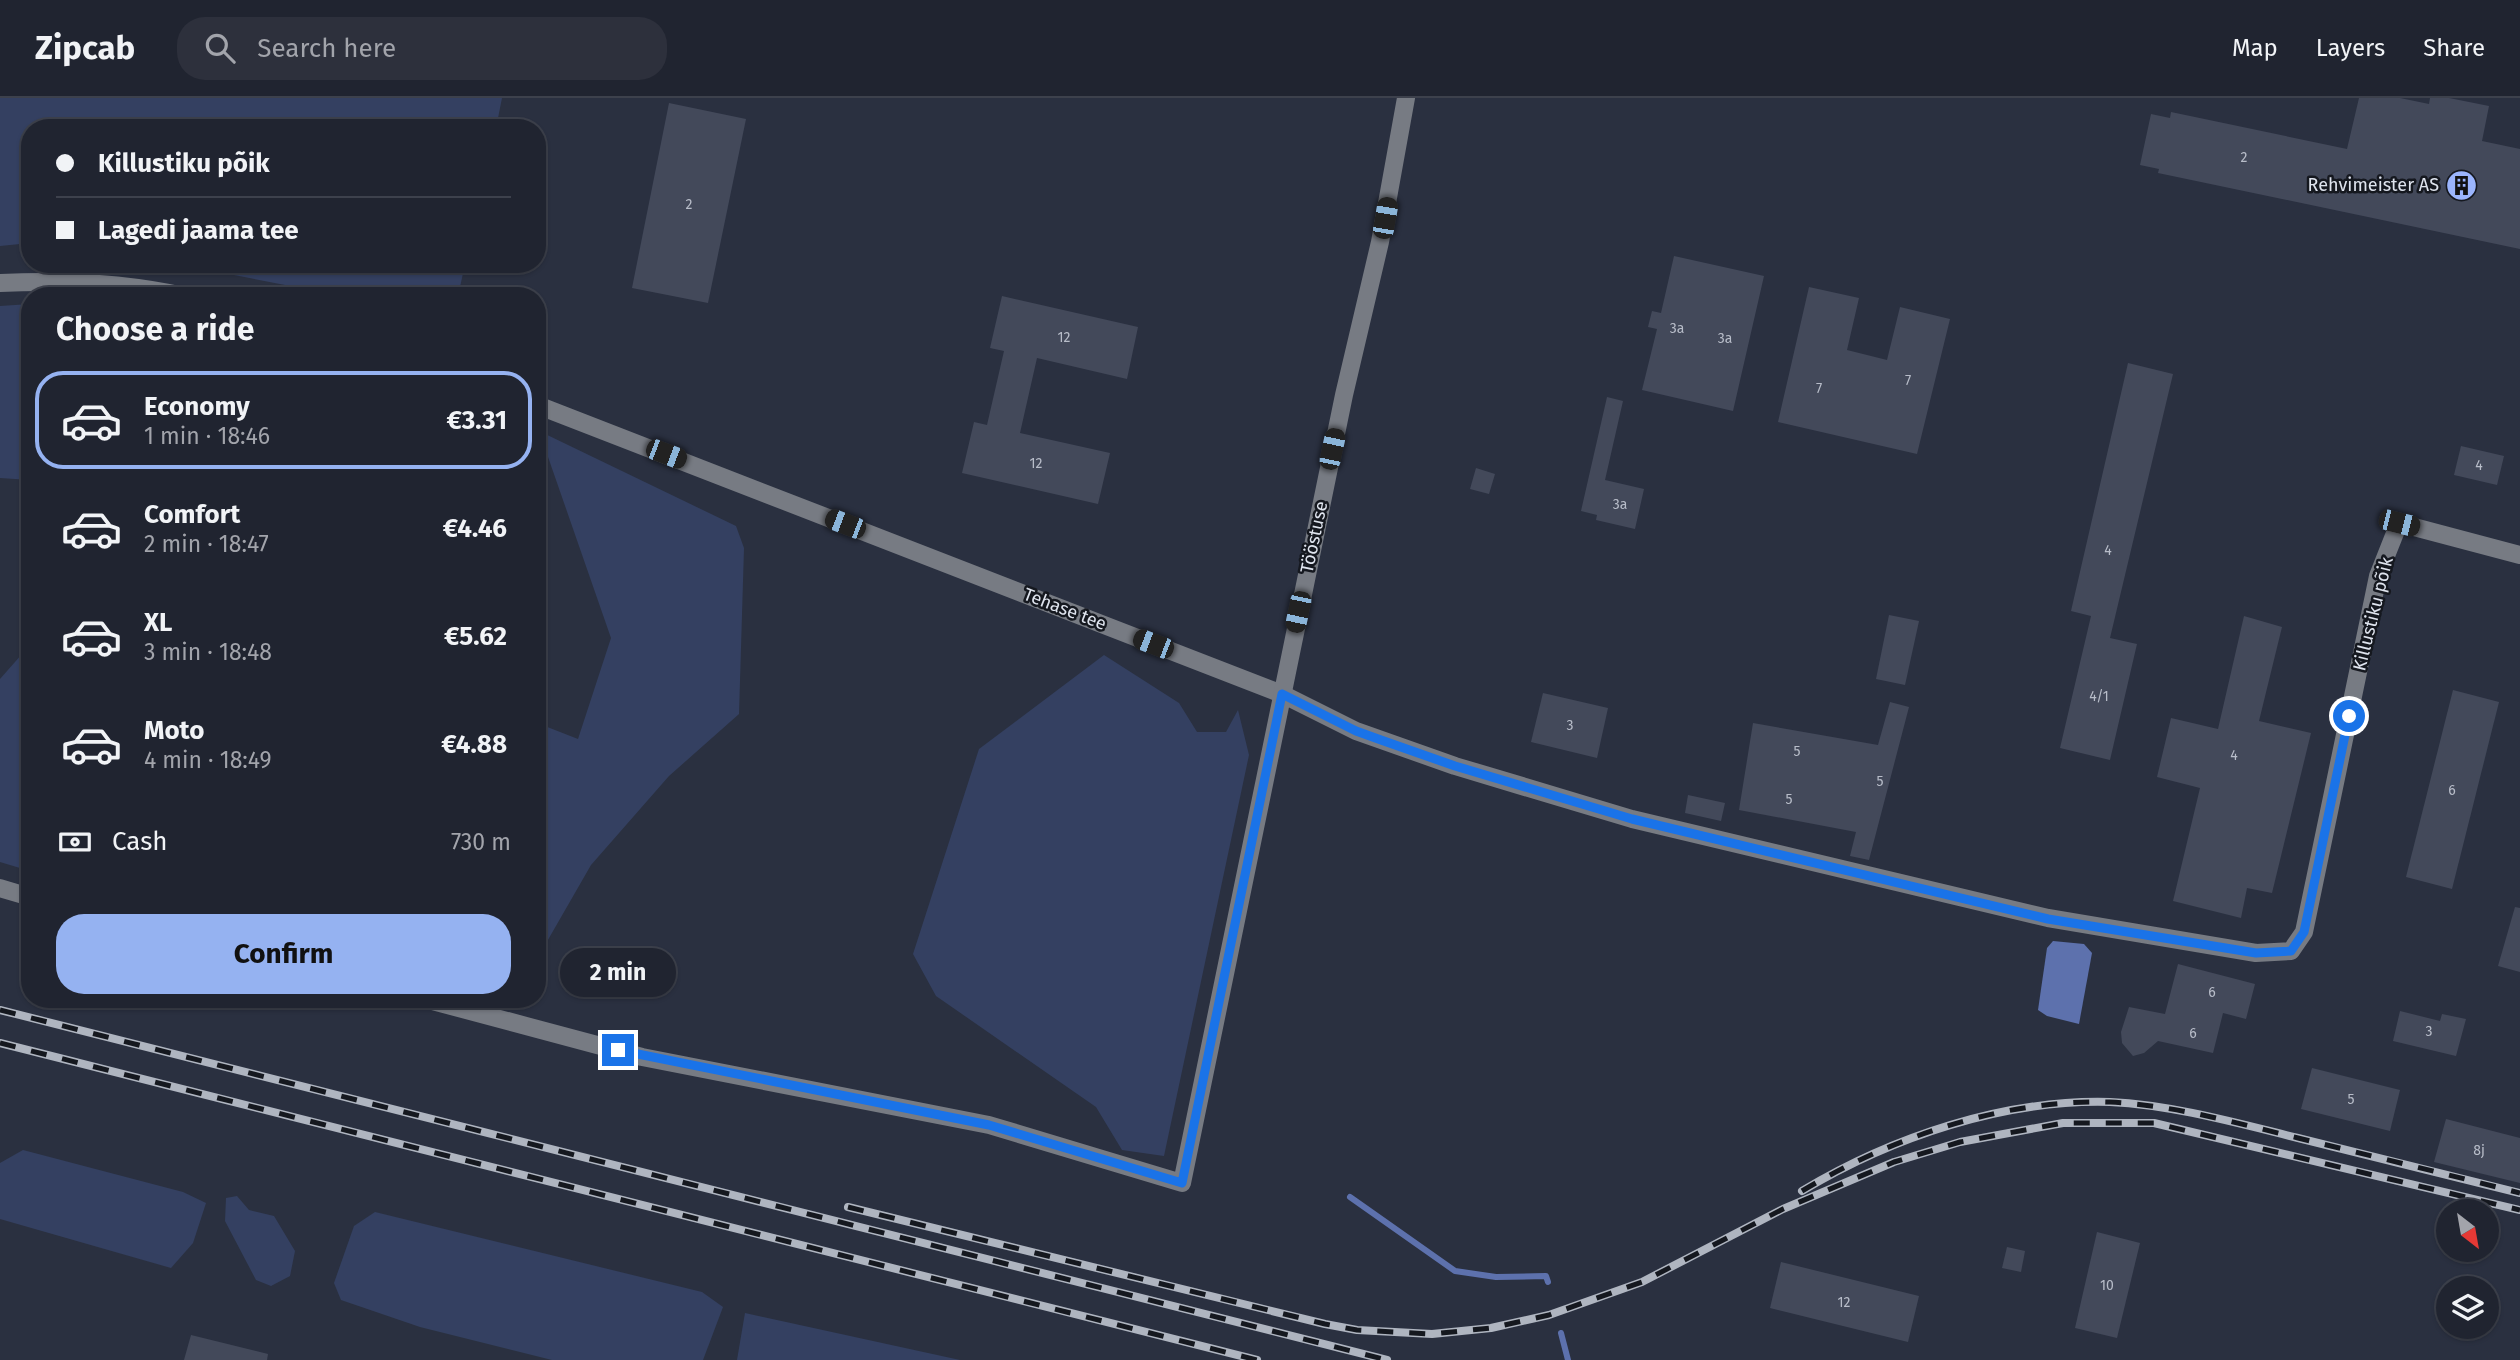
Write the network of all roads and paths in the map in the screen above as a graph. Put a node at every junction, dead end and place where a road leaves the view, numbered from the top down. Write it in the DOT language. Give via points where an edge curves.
graph roads {
  1 [pos="1406,98"];
  2 [pos="0,283"];
  3 [pos="119,287"];
  4 [pos="546,408"];
  5 [pos="2520,555"];
  6 [pos="1282,694"];
  7 [pos="1921,887"];
  8 [pos="0,888"];
  9 [pos="21,894"];
  10 [pos="459,1008"];
  1 -- 6 [label="street, Tööstuse" via="1380,242 1343,395"];
  2 -- 3 [label="street"];
  4 -- 6 [label="street, Tehase tee"];
  5 -- 7 [label="street, Killustiku põik" via="2399,523 2378,576 2304,932 2291,951 2256,953 2048,919"];
  6 -- 7 [label="street, Tehase tee" via="1356,731 1567,800"];
  6 -- 10 [label="street, Tööstuse" via="1182,1183 989,1125 642,1057"];
  8 -- 9 [label="street"];
}
